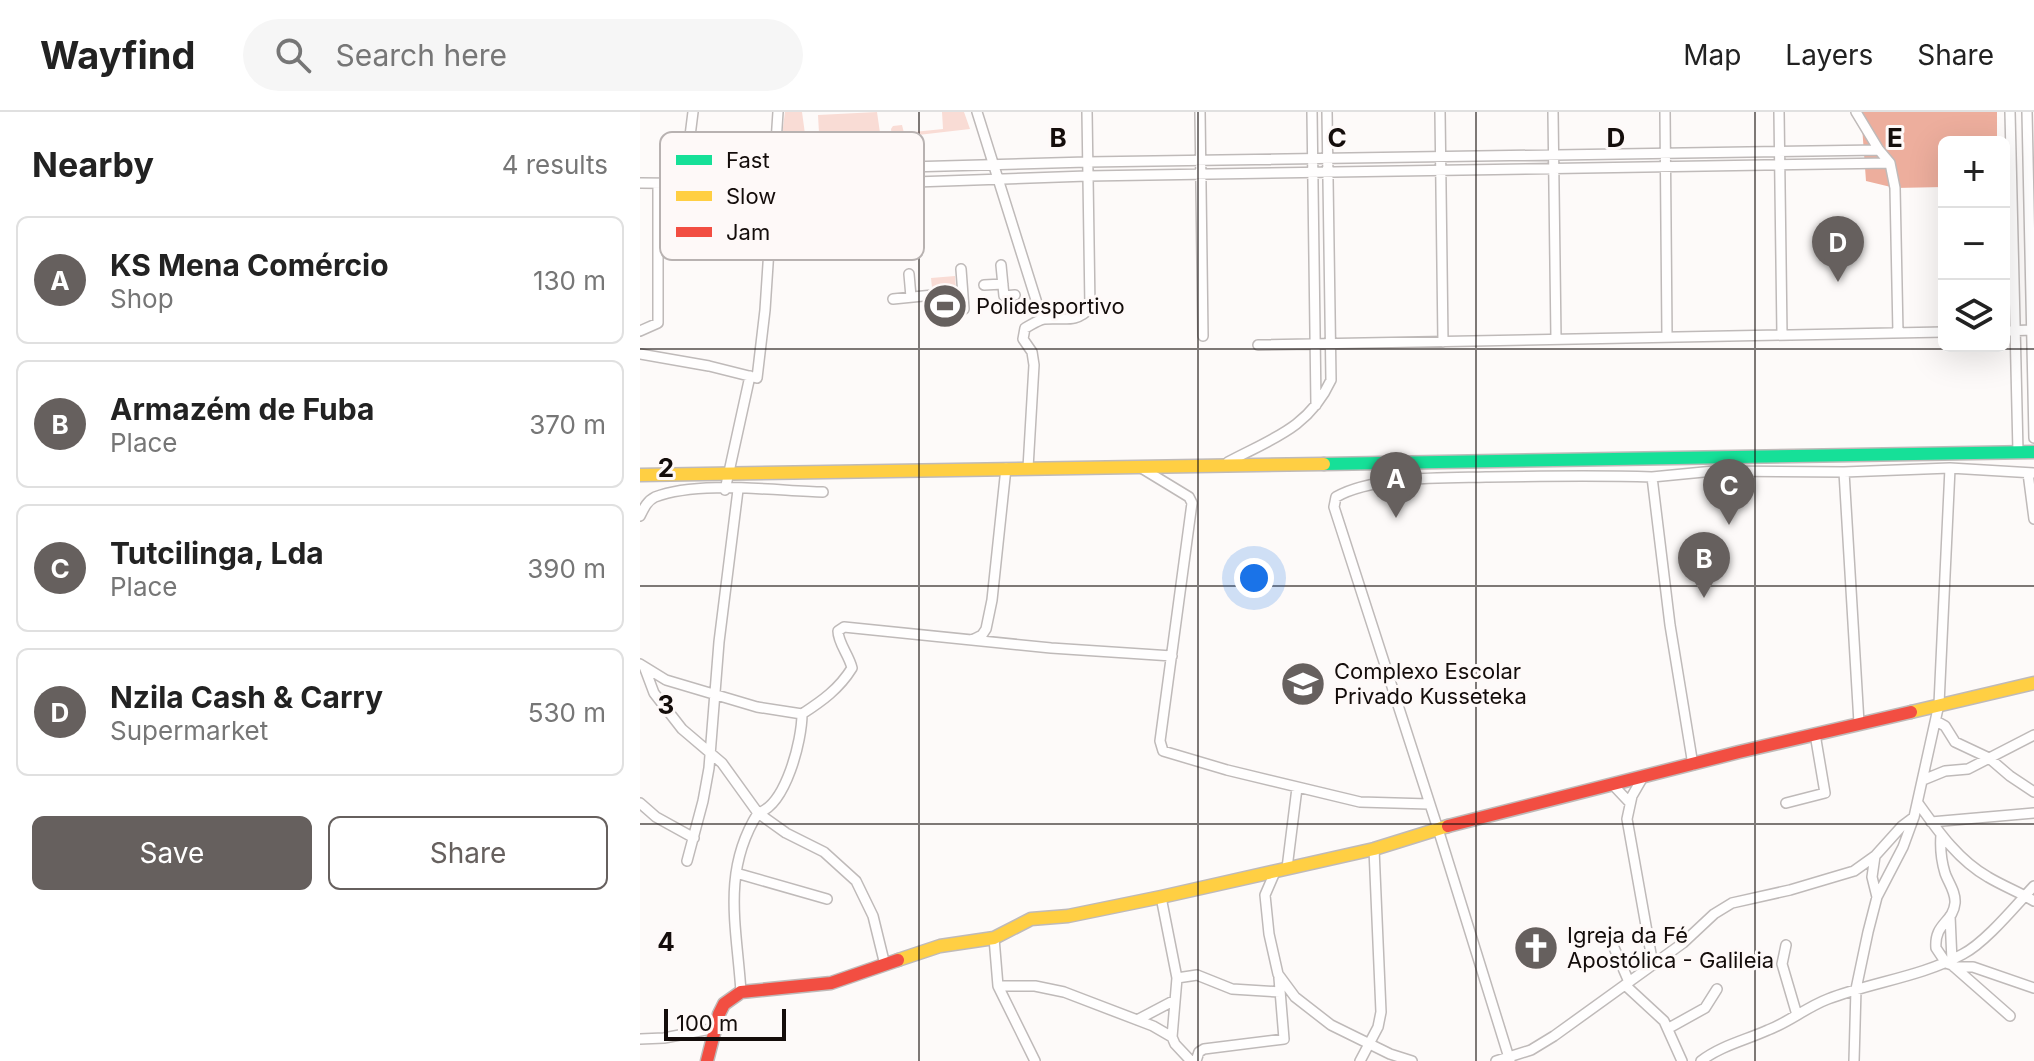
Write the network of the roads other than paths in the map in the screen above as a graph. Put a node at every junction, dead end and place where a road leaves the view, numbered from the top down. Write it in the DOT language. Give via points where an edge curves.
graph roads {
  1 [pos="693,112"];
  2 [pos="778,112"];
  3 [pos="977,112"];
  4 [pos="1087,112"];
  5 [pos="1200,112"];
  6 [pos="1312,112"];
  7 [pos="1327,112"];
  8 [pos="1440,112"];
  9 [pos="1553,112"];
  10 [pos="1665,112"];
  11 [pos="1779,112"];
  12 [pos="1856,112"];
  13 [pos="2010,112"];
  14 [pos="2027,112"];
  15 [pos="690,132"];
  16 [pos="777,132"];
  17 [pos="2031,134"];
  18 [pos="1879,150"];
  19 [pos="1779,152"];
  20 [pos="1665,154"];
  21 [pos="1553,155"];
  22 [pos="1441,157"];
  23 [pos="1328,158"];
  24 [pos="1312,159"];
  25 [pos="1201,160"];
  26 [pos="1087,162"];
  27 [pos="1890,163"];
  28 [pos="993,164"];
  29 [pos="1780,165"];
  30 [pos="2031,165"];
  31 [pos="924,166"];
  32 [pos="1665,166"];
  33 [pos="1553,168"];
  34 [pos="1441,170"];
  35 [pos="1312,172"];
  36 [pos="1328,172"];
  37 [pos="1201,174"];
  38 [pos="1087,176"];
  39 [pos="998,179"];
  40 [pos="924,182"];
  41 [pos="640,183"];
  42 [pos="658,184"];
  43 [pos="767,260"];
  44 [pos="1001,265"];
  45 [pos="961,269"];
  46 [pos="909,274"];
  47 [pos="1003,284"];
  48 [pos="984,285"];
  49 [pos="933,295"];
  50 [pos="1015,295"];
  51 [pos="911,297"];
  52 [pos="893,299"];
  53 [pos="964,309"];
  54 [pos="1042,319"];
  55 [pos="2032,330"];
  56 [pos="640,331"];
  57 [pos="2010,331"];
  58 [pos="2015,331"];
  59 [pos="1938,332"];
  60 [pos="1898,333"];
  61 [pos="1782,335"];
  62 [pos="1203,336"];
  63 [pos="1667,337"];
  64 [pos="1556,339"];
  65 [pos="1443,342"];
  66 [pos="1315,344"];
  67 [pos="1331,344"];
  68 [pos="1258,345"];
  69 [pos="640,354"];
  70 [pos="750,376"];
  71 [pos="1316,405"];
  72 [pos="2034,423"];
  73 [pos="2034,438"];
  74 [pos="2018,452"];
  75 [pos="2034,452"];
  76 [pos="1421,463"];
  77 [pos="1140,466"];
  78 [pos="1222,466"];
  79 [pos="1006,468"];
  80 [pos="1028,468"];
  81 [pos="1950,468"];
  82 [pos="1844,472"];
  83 [pos="2031,473"];
  84 [pos="728,474"];
  85 [pos="640,475"];
  86 [pos="1652,477"];
  87 [pos="1422,479"];
  88 [pos="725,490"];
  89 [pos="738,490"];
  90 [pos="823,492"];
  91 [pos="640,516"];
  92 [pos="2034,519"];
  93 [pos="972,640"];
  94 [pos="1172,656"];
  95 [pos="643,667"];
  96 [pos="2034,683"];
  97 [pos="714,695"];
  98 [pos="1939,704"];
  99 [pos="802,714"];
  100 [pos="1936,721"];
  101 [pos="1859,723"];
  102 [pos="1815,734"];
  103 [pos="2034,735"];
  104 [pos="709,750"];
  105 [pos="1989,758"];
  106 [pos="1693,765"];
  107 [pos="1643,777"];
  108 [pos="1923,780"];
  109 [pos="1613,785"];
  110 [pos="1297,788"];
  111 [pos="2034,792"];
  112 [pos="640,803"];
  113 [pos="1630,803"];
  114 [pos="1786,803"];
  115 [pos="1918,803"];
  116 [pos="1429,804"];
  117 [pos="758,813"];
  118 [pos="2034,813"];
  119 [pos="1914,817"];
  120 [pos="1931,822"];
  121 [pos="1438,829"];
  122 [pos="1941,835"];
  123 [pos="694,838"];
  124 [pos="1374,849"];
  125 [pos="1875,856"];
  126 [pos="687,861"];
  127 [pos="1281,870"];
  128 [pos="736,873"];
  129 [pos="2034,886"];
  130 [pos="1161,897"];
  131 [pos="1877,897"];
  132 [pos="2029,898"];
  133 [pos="827,899"];
  134 [pos="1950,916"];
  135 [pos="994,938"];
  136 [pos="1612,943"];
  137 [pos="1786,945"];
  138 [pos="1951,963"];
  139 [pos="885,965"];
  140 [pos="1653,965"];
  141 [pos="1278,974"];
  142 [pos="1177,978"];
  143 [pos="1627,983"];
  144 [pos="998,986"];
  145 [pos="2034,988"];
  146 [pos="1717,989"];
  147 [pos="1856,989"];
  148 [pos="741,992"];
  149 [pos="1280,992"];
  150 [pos="1175,1000"];
  151 [pos="1797,1015"];
  152 [pos="2010,1016"];
  153 [pos="1137,1020"];
  154 [pos="716,1028"];
  155 [pos="1669,1028"];
  156 [pos="1172,1037"];
  157 [pos="640,1039"];
  158 [pos="1370,1042"];
  159 [pos="1508,1059"];
  160 [pos="707,1061"];
  161 [pos="1035,1061"];
  162 [pos="1194,1061"];
  163 [pos="1360,1061"];
  164 [pos="1412,1061"];
  165 [pos="1496,1061"];
  166 [pos="1682,1061"];
  167 [pos="1701,1061"];
  168 [pos="1854,1061"];
  1 -- 15 [label="street"];
  2 -- 16 [label="street"];
  3 -- 28 [label="street"];
  4 -- 26 [label="street"];
  5 -- 25 [label="street"];
  6 -- 24 [label="street"];
  7 -- 23 [label="street"];
  8 -- 22 [label="street"];
  9 -- 21 [label="street"];
  10 -- 20 [label="street"];
  11 -- 19 [label="street"];
  12 -- 18 [label="street"];
  13 -- 58 [label="street"];
  14 -- 17 [label="street"];
  17 -- 30 [label="street"];
  18 -- 19 [label="street"];
  18 -- 27 [label="street"];
  19 -- 20 [label="street"];
  19 -- 29 [label="street"];
  20 -- 21 [label="street"];
  20 -- 32 [label="street"];
  21 -- 22 [label="street"];
  21 -- 33 [label="street"];
  22 -- 23 [label="street"];
  22 -- 34 [label="street"];
  23 -- 24 [label="street"];
  23 -- 36 [label="street"];
  24 -- 25 [label="street"];
  24 -- 35 [label="street"];
  25 -- 26 [label="street"];
  25 -- 37 [label="street"];
  26 -- 28 [label="street"];
  26 -- 38 [label="street"];
  27 -- 29 [label="street"];
  27 -- 60 [label="street"];
  28 -- 31 [label="street"];
  28 -- 39 [label="street"];
  29 -- 32 [label="street"];
  29 -- 61 [label="street"];
  30 -- 55 [label="street"];
  32 -- 33 [label="street"];
  32 -- 63 [label="street"];
  33 -- 34 [label="street"];
  33 -- 64 [label="street"];
  34 -- 36 [label="street"];
  34 -- 65 [label="street"];
  35 -- 36 [label="street"];
  35 -- 37 [label="street"];
  35 -- 66 [label="street"];
  36 -- 67 [label="street"];
  37 -- 38 [label="street"];
  37 -- 62 [label="street"];
  38 -- 39 [label="street"];
  38 -- 54 [label="street" via="1090,308 1066,321"];
  39 -- 40 [label="street"];
  39 -- 54 [label="street"];
  41 -- 42 [label="street"];
  42 -- 56 [label="street" via="658,323"];
  43 -- 70 [label="street" via="757,378"];
  44 -- 47 [label="street"];
  45 -- 53 [label="street"];
  46 -- 51 [label="street"];
  47 -- 48 [label="street"];
  47 -- 50 [label="street" via="1004,296"];
  49 -- 51 [label="street"];
  51 -- 52 [label="street"];
  54 -- 80 [label="street" via="1025,328 1023,339 1034,365"];
  55 -- 58 [label="street"];
  55 -- 72 [label="street"];
  57 -- 58 [label="street"];
  58 -- 74 [label="street"];
  59 -- 60 [label="street"];
  60 -- 61 [label="street"];
  61 -- 63 [label="street"];
  63 -- 64 [label="street"];
  64 -- 65 [label="street"];
  65 -- 67 [label="street"];
  66 -- 67 [label="street"];
  66 -- 68 [label="street"];
  66 -- 71 [label="street"];
  67 -- 71 [label="street" via="1331,380"];
  69 -- 70 [label="street"];
  70 -- 84 [label="street"];
  71 -- 78 [label="street" via="1284,435"];
  72 -- 73 [label="street"];
  74 -- 75 [label="street"];
  74 -- 76 [label="street"];
  76 -- 78 [label="street"];
  76 -- 87 [label="street"];
  77 -- 78 [label="street"];
  77 -- 80 [label="street"];
  77 -- 94 [label="street" via="1192,503"];
  79 -- 80 [label="street"];
  79 -- 84 [label="street"];
  79 -- 93 [label="street" via="992,600 986,629"];
  81 -- 82 [label="street"];
  81 -- 83 [label="street"];
  81 -- 98 [label="street"];
  82 -- 86 [label="street" via="1714,471"];
  82 -- 101 [label="street"];
  83 -- 92 [label="street"];
  84 -- 85 [label="street"];
  84 -- 88 [label="street"];
  86 -- 87 [label="street"];
  86 -- 106 [label="street"];
  87 -- 116 [label="street" via="1349,490 1336,497 1334,507"];
  88 -- 89 [label="street"];
  88 -- 91 [label="street" via="685,490 654,498"];
  89 -- 90 [label="street"];
  89 -- 97 [label="street"];
  93 -- 94 [label="street"];
  93 -- 99 [label="street" via="844,627 838,638 852,668 826,698"];
  94 -- 110 [label="street" via="1163,751"];
  95 -- 97 [label="street"];
  95 -- 104 [label="street" via="654,693 682,729"];
  96 -- 98 [label="street"];
  97 -- 99 [label="street"];
  97 -- 104 [label="street"];
  98 -- 100 [label="street"];
  98 -- 101 [label="street"];
  99 -- 117 [label="street" via="785,785"];
  100 -- 105 [label="street" via="1955,742"];
  100 -- 108 [label="street"];
  101 -- 102 [label="street"];
  102 -- 106 [label="street"];
  102 -- 114 [label="street" via="1825,793"];
  103 -- 105 [label="street"];
  104 -- 117 [label="street"];
  104 -- 123 [label="street"];
  105 -- 108 [label="street"];
  105 -- 111 [label="street"];
  106 -- 107 [label="street"];
  107 -- 109 [label="street"];
  107 -- 113 [label="street"];
  108 -- 115 [label="street"];
  109 -- 113 [label="street"];
  109 -- 121 [label="street"];
  110 -- 116 [label="street" via="1360,802"];
  110 -- 127 [label="street"];
  112 -- 123 [label="street"];
  113 -- 140 [label="street" via="1627,819"];
  115 -- 119 [label="street"];
  115 -- 120 [label="street"];
  116 -- 121 [label="street"];
  117 -- 128 [label="street"];
  117 -- 139 [label="street" via="824,852 856,881 873,916"];
  118 -- 120 [label="street"];
  119 -- 125 [label="street"];
  119 -- 131 [label="street"];
  120 -- 122 [label="street"];
  121 -- 124 [label="street"];
  121 -- 159 [label="street"];
  122 -- 132 [label="street" via="1986,876"];
  122 -- 134 [label="street" via="1944,871 1955,897"];
  123 -- 126 [label="street"];
  124 -- 127 [label="street"];
  124 -- 158 [label="street" via="1381,1012"];
  125 -- 131 [label="street" via="1872,877"];
  125 -- 140 [label="street" via="1854,871 1732,903"];
  127 -- 130 [label="street"];
  127 -- 141 [label="street" via="1265,895"];
  128 -- 133 [label="street"];
  128 -- 148 [label="street" via="733,914"];
  129 -- 132 [label="street"];
  130 -- 135 [label="street" via="1031,919"];
  130 -- 142 [label="street"];
  131 -- 147 [label="street"];
  132 -- 138 [label="street"];
  134 -- 138 [label="street"];
  134 -- 138 [label="street" via="1935,942 1937,952"];
  135 -- 139 [label="street" via="940,946"];
  135 -- 144 [label="street"];
  136 -- 143 [label="street"];
  137 -- 151 [label="street" via="1782,964"];
  138 -- 145 [label="street"];
  138 -- 147 [label="street"];
  138 -- 152 [label="street"];
  139 -- 148 [label="street" via="831,983"];
  140 -- 143 [label="street"];
  141 -- 149 [label="street"];
  141 -- 158 [label="street" via="1312,1012"];
  142 -- 149 [label="street" via="1197,975 1232,989"];
  142 -- 150 [label="street"];
  143 -- 155 [label="street"];
  143 -- 159 [label="street" via="1531,1050"];
  144 -- 153 [label="street" via="1064,992"];
  144 -- 161 [label="street"];
  146 -- 155 [label="street" via="1705,1008"];
  147 -- 151 [label="street"];
  147 -- 168 [label="street"];
  148 -- 154 [label="street" via="724,1004"];
  149 -- 162 [label="street" via="1284,1039 1212,1047 1199,1052"];
  150 -- 153 [label="street"];
  150 -- 156 [label="street"];
  151 -- 167 [label="street"];
  153 -- 156 [label="street"];
  154 -- 157 [label="street"];
  154 -- 160 [label="street"];
  155 -- 166 [label="street"];
  156 -- 162 [label="street"];
  158 -- 163 [label="street"];
  158 -- 164 [label="street"];
  159 -- 165 [label="street"];
}
